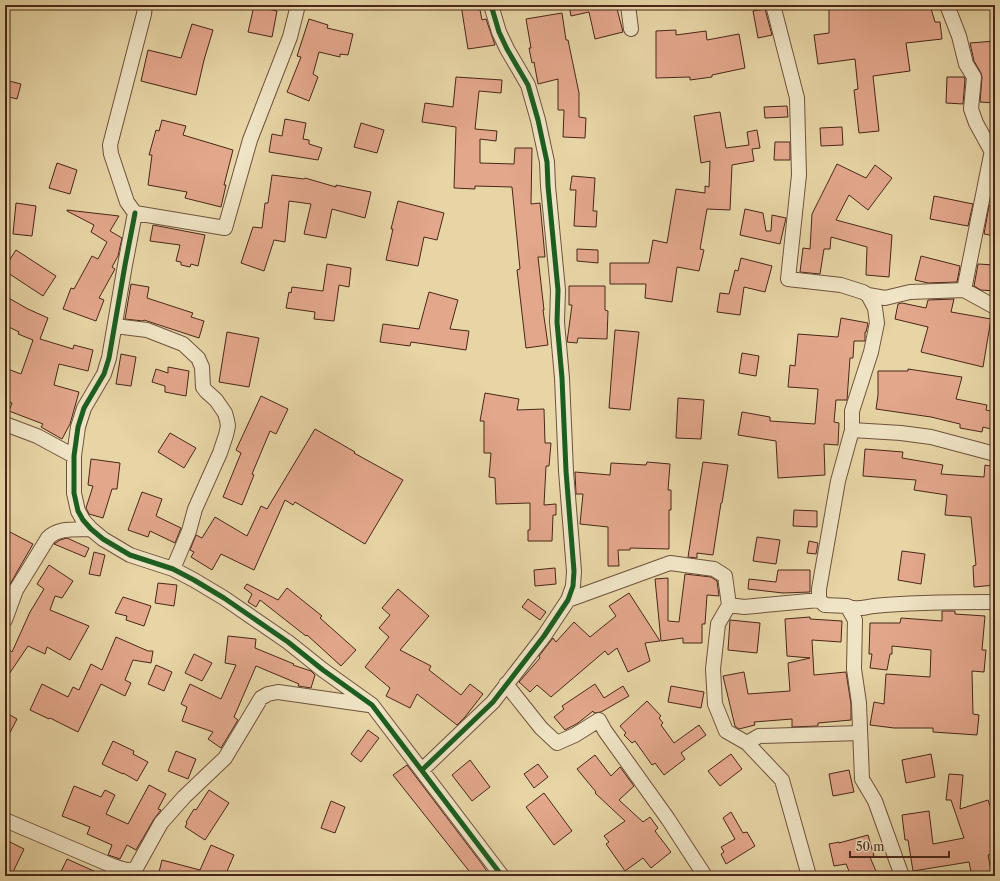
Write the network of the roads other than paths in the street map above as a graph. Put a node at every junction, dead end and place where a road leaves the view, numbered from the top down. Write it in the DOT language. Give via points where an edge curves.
graph roads {
  1 [pos="145,5"];
  2 [pos="298,5"];
  3 [pos="491,5"];
  4 [pos="628,5"];
  5 [pos="773,5"];
  6 [pos="946,5"];
  7 [pos="632,29"];
  8 [pos="993,155"];
  9 [pos="135,213"];
  10 [pos="964,290"];
  11 [pos="868,295"];
  12 [pos="995,307"];
  13 [pos="115,326"];
  14 [pos="5,424"];
  15 [pos="852,430"];
  16 [pos="995,454"];
  17 [pos="74,456"];
  18 [pos="91,529"];
  19 [pos="173,569"];
  20 [pos="568,600"];
  21 [pos="819,600"];
  22 [pos="995,602"];
  23 [pos="729,605"];
  24 [pos="847,606"];
  25 [pos="5,620"];
  26 [pos="506,684"];
  27 [pos="372,705"];
  28 [pos="860,733"];
  29 [pos="747,743"];
  30 [pos="422,770"];
  31 [pos="5,820"];
  32 [pos="133,873"];
  33 [pos="502,876"];
  34 [pos="706,876"];
  35 [pos="809,876"];
  36 [pos="902,876"];
  1 -- 9 [label="street" via="110,145 128,202"];
  2 -- 9 [label="street" via="290,37 250,140 225,228"];
  3 -- 20 [label="street" via="499,32 528,85 547,162 558,290 566,471 574,571 573,586"];
  4 -- 7 [label="street"];
  5 -- 11 [label="street" via="797,98 799,175 788,279 841,285"];
  6 -- 8 [label="street" via="959,36 966,64 974,76 971,109"];
  8 -- 10 [label="street"];
  9 -- 13 [label="street"];
  10 -- 11 [label="street" via="910,292 885,298"];
  10 -- 12 [label="street"];
  11 -- 15 [label="street" via="875,308 877,324 852,411"];
  13 -- 17 [label="street" via="104,374 84,408 78,427"];
  13 -- 19 [label="street" via="147,330 183,344 198,358 202,367 203,387 216,400 227,420 228,426 220,453 195,509"];
  14 -- 17 [label="street" via="37,436"];
  15 -- 16 [label="street" via="923,436"];
  15 -- 21 [label="street" via="835,496"];
  17 -- 18 [label="street" via="74,493 78,511"];
  18 -- 19 [label="street" via="130,555"];
  18 -- 25 [label="street" via="58,530 48,538 16,590"];
  19 -- 27 [label="street" via="224,598"];
  20 -- 23 [label="street" via="670,563 714,569 725,576"];
  20 -- 26 [label="street" via="544,636"];
  21 -- 23 [label="street" via="744,608"];
  21 -- 24 [label="street" via="825,605"];
  22 -- 24 [label="street" via="852,609"];
  23 -- 29 [label="street" via="718,624 713,669 715,704 726,731"];
  24 -- 28 [label="street" via="855,620 854,669"];
  26 -- 30 [label="street" via="492,702"];
  26 -- 34 [label="street" via="541,728 557,743 599,720"];
  27 -- 30 [label="street"];
  27 -- 32 [label="street" via="278,692 261,698 225,758 161,823"];
  28 -- 29 [label="street" via="759,736"];
  28 -- 36 [label="street" via="862,779 875,800"];
  29 -- 35 [label="street" via="782,780"];
  30 -- 33 [label="street"];
  31 -- 32 [label="street"];
}
